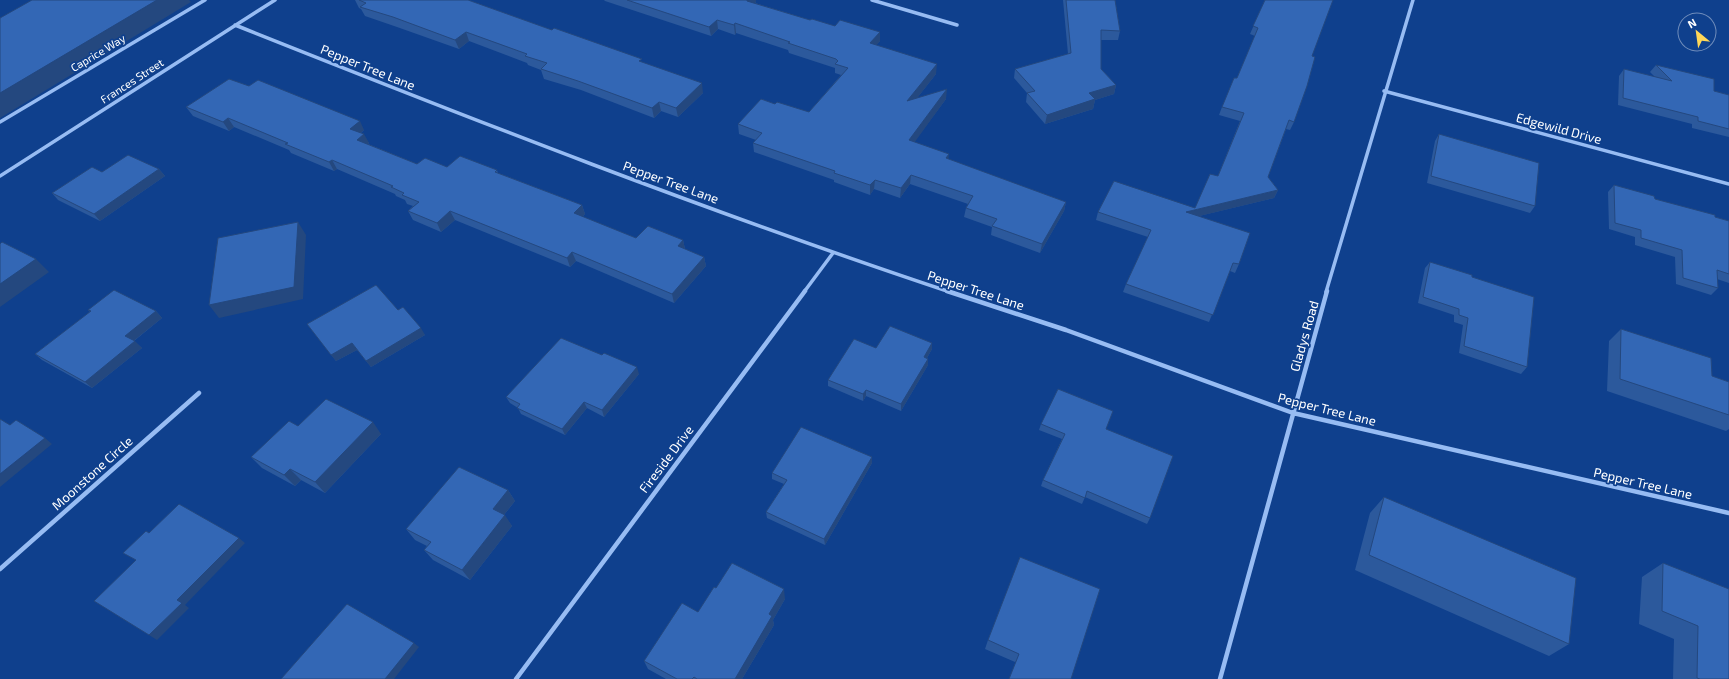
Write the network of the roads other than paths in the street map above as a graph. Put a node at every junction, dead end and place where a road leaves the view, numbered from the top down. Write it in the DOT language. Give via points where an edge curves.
graph roads {
  1 [pos="205,0"];
  2 [pos="275,0"];
  3 [pos="872,0"];
  4 [pos="1413,0"];
  5 [pos="236,25"];
  6 [pos="957,25"];
  7 [pos="1384,91"];
  8 [pos="0,122"];
  9 [pos="0,176"];
  10 [pos="1729,184"];
  11 [pos="833,253"];
  12 [pos="199,393"];
  13 [pos="1292,413"];
  14 [pos="1729,513"];
  15 [pos="0,569"];
  16 [pos="516,679"];
  17 [pos="1220,679"];
  1 -- 8 [label="street, Caprice Way"];
  2 -- 5 [label="street, Frances Street"];
  3 -- 6 [label="street"];
  4 -- 7 [label="street, Gladys Road"];
  5 -- 9 [label="street, Frances Street"];
  5 -- 11 [label="street, Pepper Tree Lane" via="469,118"];
  7 -- 10 [label="street, Edgewild Drive"];
  7 -- 13 [label="street, Gladys Road"];
  11 -- 13 [label="street, Pepper Tree Lane" via="1066,330"];
  11 -- 16 [label="street, Fireside Drive"];
  12 -- 15 [label="street, Moonstone Circle"];
  13 -- 14 [label="street, Pepper Tree Lane"];
  13 -- 17 [label="street, Gladys Road"];
}
